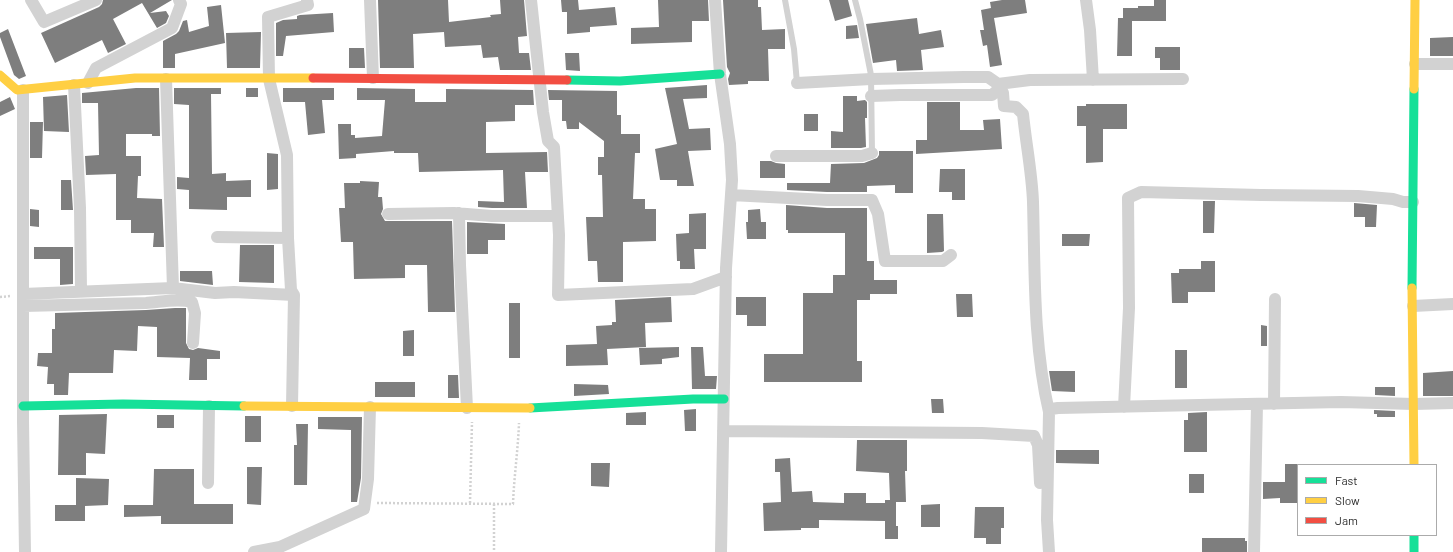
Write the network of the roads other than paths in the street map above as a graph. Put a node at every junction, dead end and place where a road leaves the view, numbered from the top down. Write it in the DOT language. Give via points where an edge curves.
graph roads {
  1 [pos="31,0"];
  2 [pos="96,0"];
  3 [pos="179,0"];
  4 [pos="307,0"];
  5 [pos="370,0"];
  6 [pos="531,0"];
  7 [pos="715,0"];
  8 [pos="785,0"];
  9 [pos="855,0"];
  10 [pos="1086,0"];
  11 [pos="1415,0"];
  12 [pos="1415,64"];
  13 [pos="1453,64"];
  14 [pos="720,74"];
  15 [pos="0,75"];
  16 [pos="166,78"];
  17 [pos="373,78"];
  18 [pos="1183,78"];
  19 [pos="269,79"];
  20 [pos="871,79"];
  21 [pos="540,80"];
  22 [pos="1093,80"];
  23 [pos="88,83"];
  24 [pos="797,83"];
  25 [pos="74,85"];
  26 [pos="999,86"];
  27 [pos="23,90"];
  28 [pos="871,96"];
  29 [pos="872,153"];
  30 [pos="776,156"];
  31 [pos="731,195"];
  32 [pos="1413,202"];
  33 [pos="459,213"];
  34 [pos="388,214"];
  35 [pos="558,216"];
  36 [pos="217,237"];
  37 [pos="288,238"];
  38 [pos="951,255"];
  39 [pos="726,277"];
  40 [pos="173,288"];
  41 [pos="81,291"];
  42 [pos="294,296"];
  43 [pos="1275,299"];
  44 [pos="23,300"];
  45 [pos="1453,304"];
  46 [pos="1413,306"];
  47 [pos="193,343"];
  48 [pos="724,399"];
  49 [pos="1453,403"];
  50 [pos="1257,404"];
  51 [pos="1274,404"];
  52 [pos="1414,404"];
  53 [pos="23,406"];
  54 [pos="209,406"];
  55 [pos="292,406"];
  56 [pos="370,407"];
  57 [pos="1124,407"];
  58 [pos="469,408"];
  59 [pos="1048,412"];
  60 [pos="723,431"];
  61 [pos="1414,464"];
  62 [pos="208,483"];
  63 [pos="1414,536"];
  64 [pos="25,552"];
  65 [pos="254,552"];
  66 [pos="721,552"];
  67 [pos="1043,552"];
  68 [pos="1049,552"];
  69 [pos="1254,552"];
  70 [pos="1414,552"];
  1 -- 2 [label="street" via="44,22"];
  3 -- 23 [label="street" via="181,4 172,28 96,68"];
  4 -- 19 [label="street" via="308,5 268,17"];
  5 -- 17 [label="street"];
  6 -- 21 [label="street"];
  7 -- 14 [label="street"];
  8 -- 24 [label="lane"];
  9 -- 20 [label="lane"];
  10 -- 22 [label="street"];
  11 -- 12 [label="street"];
  12 -- 13 [label="street"];
  12 -- 32 [label="street"];
  14 -- 21 [label="street" via="620,81"];
  14 -- 31 [label="street" via="730,144"];
  15 -- 27 [label="street" via="17,90"];
  16 -- 19 [label="street"];
  16 -- 23 [label="street"];
  16 -- 40 [label="street"];
  17 -- 19 [label="street"];
  17 -- 21 [label="street"];
  18 -- 22 [label="street"];
  19 -- 37 [label="street" via="287,155"];
  20 -- 24 [label="street"];
  20 -- 26 [label="street" via="988,77"];
  20 -- 28 [label="lane"];
  21 -- 35 [label="street" via="548,141 554,147"];
  22 -- 26 [label="street" via="1030,80"];
  23 -- 25 [label="street"];
  25 -- 27 [label="street"];
  25 -- 41 [label="street"];
  26 -- 28 [label="street" via="992,95"];
  26 -- 59 [label="street" via="1003,93 1004,106 1016,107 1023,114 1033,201 1036,326"];
  27 -- 44 [label="street"];
  28 -- 29 [label="lane"];
  29 -- 30 [label="street" via="862,156"];
  31 -- 38 [label="street" via="872,200 878,214 885,261 943,261"];
  31 -- 39 [label="street"];
  32 -- 46 [label="street"];
  32 -- 57 [label="street" via="1358,196 1141,192 1128,198 1129,308"];
  33 -- 34 [label="street"];
  33 -- 35 [label="street"];
  33 -- 58 [label="street"];
  35 -- 39 [label="street" via="558,295 693,289"];
  36 -- 37 [label="street"];
  37 -- 42 [label="street" via="291,290"];
  39 -- 48 [label="street"];
  40 -- 41 [label="street"];
  40 -- 42 [label="street" via="215,293"];
  41 -- 44 [label="street"];
  42 -- 55 [label="street"];
  43 -- 51 [label="street"];
  44 -- 47 [label="street" via="97,305 184,300 192,302 195,313"];
  44 -- 53 [label="street"];
  45 -- 46 [label="street"];
  46 -- 52 [label="street"];
  48 -- 58 [label="street"];
  48 -- 60 [label="street"];
  49 -- 52 [label="street"];
  50 -- 51 [label="street"];
  50 -- 57 [label="street"];
  50 -- 69 [label="street"];
  51 -- 52 [label="street"];
  52 -- 61 [label="street"];
  53 -- 54 [label="street"];
  53 -- 64 [label="street"];
  54 -- 55 [label="street"];
  54 -- 62 [label="street"];
  55 -- 56 [label="street"];
  56 -- 58 [label="street"];
  56 -- 65 [label="street" via="368,479 364,509 280,547"];
  57 -- 59 [label="street" via="1058,408"];
  59 -- 68 [label="street"];
  60 -- 66 [label="street"];
  60 -- 67 [label="street" via="982,433 1034,436 1038,445"];
  63 -- 70 [label="street"];
}
